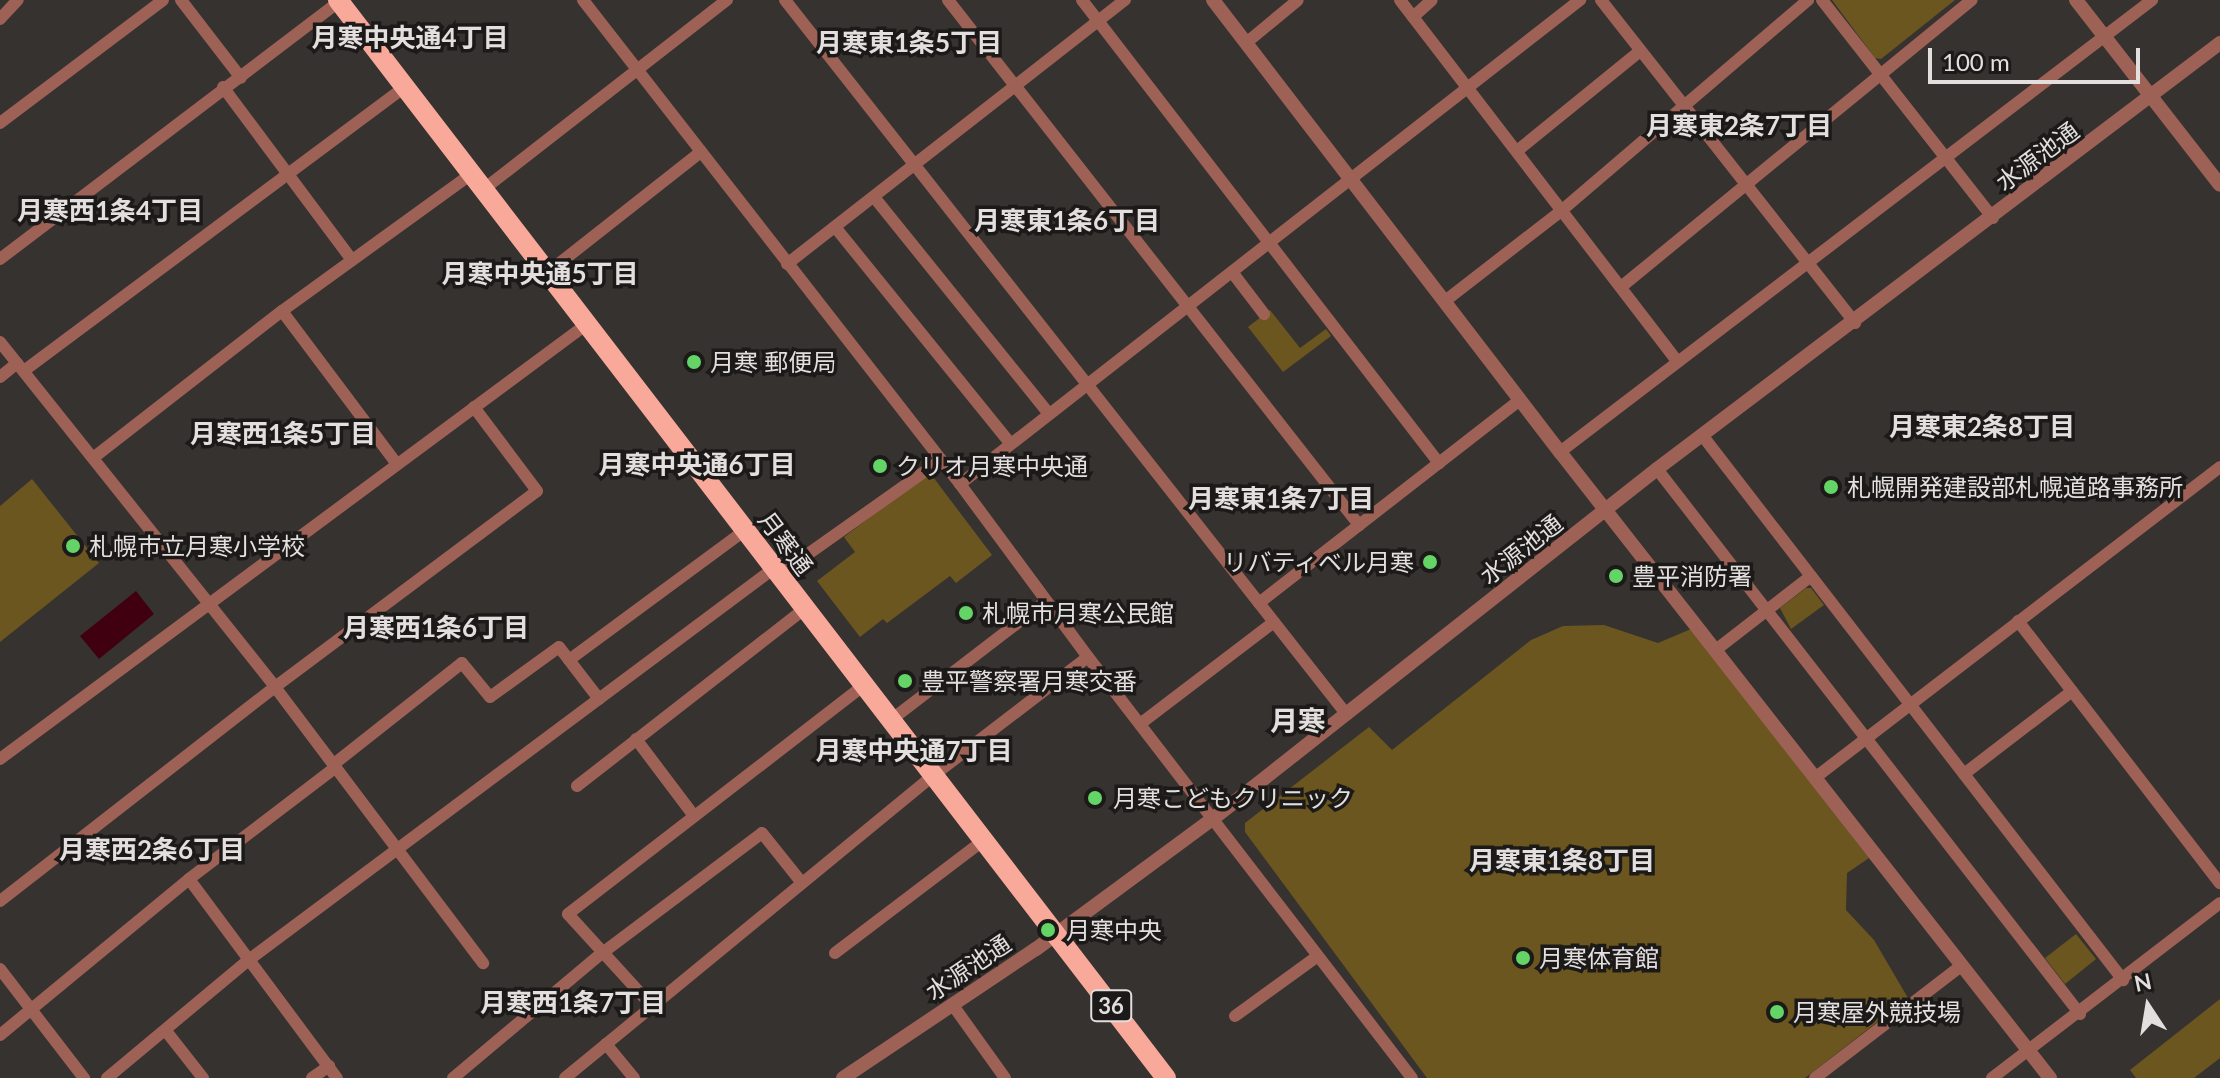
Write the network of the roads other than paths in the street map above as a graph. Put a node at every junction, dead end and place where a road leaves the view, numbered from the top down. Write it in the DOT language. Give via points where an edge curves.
graph roads {
  1 [pos="18,0"];
  2 [pos="163,0"];
  3 [pos="181,0"];
  4 [pos="583,0"];
  5 [pos="727,0"];
  6 [pos="785,0"];
  7 [pos="948,0"];
  8 [pos="1082,0"];
  9 [pos="1125,0"];
  10 [pos="1213,0"];
  11 [pos="1298,0"];
  12 [pos="1400,0"];
  13 [pos="1432,0"];
  14 [pos="1580,0"];
  15 [pos="1601,0"];
  16 [pos="1808,0"];
  17 [pos="1822,0"];
  18 [pos="1972,0"];
  19 [pos="2076,0"];
  20 [pos="2152,0"];
  21 [pos="339,1"];
  22 [pos="1413,17"];
  23 [pos="0,19"];
  24 [pos="1097,21"];
  25 [pos="2105,37"];
  26 [pos="1246,43"];
  27 [pos="2220,43"];
  28 [pos="1640,51"];
  29 [pos="638,69"];
  30 [pos="1882,77"];
  31 [pos="241,78"];
  32 [pos="1013,86"];
  33 [pos="223,87"];
  34 [pos="405,87"];
  35 [pos="1467,88"];
  36 [pos="2152,97"];
  37 [pos="1683,105"];
  38 [pos="0,123"];
  39 [pos="1517,151"];
  40 [pos="701,152"];
  41 [pos="1948,159"];
  42 [pos="914,165"];
  43 [pos="288,175"];
  44 [pos="1352,179"];
  45 [pos="478,181"];
  46 [pos="2220,185"];
  47 [pos="1747,187"];
  48 [pos="874,197"];
  49 [pos="1561,211"];
  50 [pos="1993,218"];
  51 [pos="835,227"];
  52 [pos="1268,243"];
  53 [pos="0,259"];
  54 [pos="352,260"];
  55 [pos="787,264"];
  56 [pos="1808,265"];
  57 [pos="1232,272"];
  58 [pos="547,273"];
  59 [pos="1621,287"];
  60 [pos="1445,301"];
  61 [pos="1187,306"];
  62 [pos="282,311"];
  63 [pos="1264,314"];
  64 [pos="1855,323"];
  65 [pos="587,324"];
  66 [pos="0,342"];
  67 [pos="1678,362"];
  68 [pos="21,366"];
  69 [pos="0,377"];
  70 [pos="1087,384"];
  71 [pos="1520,400"];
  72 [pos="474,407"];
  73 [pos="1049,414"];
  74 [pos="1702,435"];
  75 [pos="1011,444"];
  76 [pos="1560,452"];
  77 [pos="93,458"];
  78 [pos="941,460"];
  79 [pos="1439,463"];
  80 [pos="397,464"];
  81 [pos="2220,467"];
  82 [pos="1657,469"];
  83 [pos="960,484"];
  84 [pos="1607,509"];
  85 [pos="1359,525"];
  86 [pos="744,531"];
  87 [pos="775,572"];
  88 [pos="1811,576"];
  89 [pos="1046,601"];
  90 [pos="208,602"];
  91 [pos="1259,603"];
  92 [pos="804,609"];
  93 [pos="1767,610"];
  94 [pos="2018,621"];
  95 [pos="1274,622"];
  96 [pos="1717,649"];
  97 [pos="1088,657"];
  98 [pos="569,660"];
  99 [pos="864,685"];
  100 [pos="275,687"];
  101 [pos="2072,691"];
  102 [pos="599,699"];
  103 [pos="1912,706"];
  104 [pos="1347,715"];
  105 [pos="891,720"];
  106 [pos="1140,724"];
  107 [pos="636,739"];
  108 [pos="1867,739"];
  109 [pos="0,759"];
  110 [pos="335,765"];
  111 [pos="1964,774"];
  112 [pos="934,775"];
  113 [pos="1816,777"];
  114 [pos="577,786"];
  115 [pos="694,816"];
  116 [pos="1214,818"];
  117 [pos="984,840"];
  118 [pos="399,849"];
  119 [pos="189,879"];
  120 [pos="802,883"];
  121 [pos="2220,883"];
  122 [pos="0,901"];
  123 [pos="2220,903"];
  124 [pos="1057,934"];
  125 [pos="835,953"];
  126 [pos="601,954"];
  127 [pos="1318,956"];
  128 [pos="250,959"];
  129 [pos="483,963"];
  130 [pos="1962,965"];
  131 [pos="0,969"];
  132 [pos="2123,980"];
  133 [pos="952,1004"];
  134 [pos="651,1005"];
  135 [pos="32,1010"];
  136 [pos="2080,1014"];
  137 [pos="1235,1016"];
  138 [pos="166,1031"];
  139 [pos="0,1035"];
  140 [pos="606,1044"];
  141 [pos="2029,1050"];
  142 [pos="329,1066"];
  143 [pos="84,1078"];
  144 [pos="107,1078"];
  145 [pos="203,1078"];
  146 [pos="312,1078"];
  147 [pos="337,1078"];
  148 [pos="453,1078"];
  149 [pos="565,1078"];
  150 [pos="634,1078"];
  151 [pos="843,1078"];
  152 [pos="1005,1078"];
  153 [pos="1166,1078"];
  154 [pos="1412,1078"];
  155 [pos="1815,1078"];
  156 [pos="1992,1078"];
  157 [pos="2050,1078"];
  1 -- 23 [label="street"];
  2 -- 38 [label="street"];
  3 -- 31 [label="street"];
  4 -- 29 [label="street"];
  5 -- 29 [label="street"];
  6 -- 42 [label="street"];
  7 -- 32 [label="street"];
  8 -- 24 [label="street"];
  9 -- 24 [label="street"];
  10 -- 26 [label="street"];
  11 -- 26 [label="street"];
  12 -- 22 [label="street"];
  13 -- 22 [label="street"];
  14 -- 35 [label="street"];
  15 -- 28 [label="street"];
  16 -- 37 [label="street"];
  17 -- 30 [label="street"];
  18 -- 30 [label="street"];
  19 -- 25 [label="street"];
  20 -- 25 [label="street"];
  21 -- 31 [label="street"];
  21 -- 34 [label="highway, 月寒通 / 36"];
  22 -- 35 [label="street"];
  24 -- 32 [label="street"];
  24 -- 52 [label="street"];
  25 -- 36 [label="street"];
  25 -- 41 [label="street"];
  26 -- 44 [label="street"];
  27 -- 36 [label="street, 水源池通"];
  28 -- 37 [label="street"];
  28 -- 39 [label="street"];
  29 -- 40 [label="street"];
  29 -- 45 [label="street"];
  30 -- 41 [label="street"];
  30 -- 47 [label="street"];
  31 -- 33 [label="street"];
  32 -- 42 [label="street"];
  32 -- 61 [label="street"];
  33 -- 43 [label="street"];
  33 -- 53 [label="street"];
  34 -- 43 [label="street"];
  34 -- 45 [label="highway, 月寒通 / 36"];
  35 -- 39 [label="street"];
  35 -- 44 [label="street"];
  36 -- 46 [label="street"];
  36 -- 50 [label="street, 水源池通"];
  37 -- 47 [label="street"];
  37 -- 49 [label="street"];
  39 -- 49 [label="street"];
  40 -- 55 [label="street"];
  40 -- 58 [label="street"];
  41 -- 50 [label="street"];
  41 -- 56 [label="street"];
  42 -- 48 [label="street"];
  42 -- 70 [label="street"];
  43 -- 54 [label="street"];
  43 -- 68 [label="street"];
  44 -- 52 [label="street"];
  44 -- 60 [label="street"];
  45 -- 54 [label="street"];
  45 -- 58 [label="highway, 月寒通 / 36"];
  47 -- 56 [label="street"];
  47 -- 59 [label="street"];
  48 -- 51 [label="street"];
  48 -- 73 [label="street"];
  49 -- 59 [label="street"];
  49 -- 60 [label="street"];
  50 -- 64 [label="street, 水源池通"];
  51 -- 55 [label="street"];
  51 -- 75 [label="street"];
  52 -- 57 [label="street"];
  52 -- 79 [label="street"];
  54 -- 62 [label="street"];
  55 -- 78 [label="street"];
  56 -- 64 [label="street"];
  56 -- 67 [label="street"];
  57 -- 61 [label="street"];
  57 -- 63 [label="street"];
  58 -- 65 [label="highway, 月寒通 / 36"];
  59 -- 67 [label="street"];
  60 -- 71 [label="street"];
  61 -- 70 [label="street"];
  61 -- 85 [label="street"];
  62 -- 77 [label="street"];
  62 -- 80 [label="street"];
  64 -- 74 [label="street, 水源池通"];
  65 -- 72 [label="street"];
  65 -- 86 [label="highway, 月寒通 / 36"];
  66 -- 68 [label="street"];
  67 -- 76 [label="street"];
  68 -- 69 [label="street"];
  68 -- 77 [label="street"];
  70 -- 73 [label="street"];
  70 -- 91 [label="street"];
  71 -- 76 [label="street"];
  71 -- 79 [label="street"];
  72 -- 80 [label="street"];
  72 -- 100 [label="street" via="537,491"];
  73 -- 75 [label="street"];
  74 -- 82 [label="street, 水源池通"];
  74 -- 88 [label="street"];
  75 -- 83 [label="street"];
  76 -- 84 [label="street"];
  77 -- 90 [label="street"];
  78 -- 83 [label="street"];
  78 -- 87 [label="street"];
  79 -- 85 [label="street"];
  80 -- 90 [label="street"];
  81 -- 94 [label="street"];
  82 -- 84 [label="street, 水源池通"];
  82 -- 93 [label="street"];
  83 -- 89 [label="street"];
  84 -- 96 [label="street"];
  84 -- 104 [label="street, 水源池通"];
  85 -- 91 [label="street"];
  86 -- 87 [label="highway, 月寒通 / 36"];
  86 -- 98 [label="street"];
  87 -- 92 [label="highway, 月寒通 / 36"];
  87 -- 102 [label="street"];
  88 -- 93 [label="street"];
  88 -- 103 [label="street"];
  89 -- 97 [label="street"];
  89 -- 105 [label="street"];
  90 -- 100 [label="street"];
  90 -- 109 [label="street"];
  91 -- 95 [label="street"];
  92 -- 99 [label="highway, 月寒通 / 36"];
  92 -- 107 [label="street"];
  93 -- 96 [label="street"];
  93 -- 108 [label="street"];
  94 -- 101 [label="street"];
  94 -- 103 [label="street"];
  95 -- 104 [label="street"];
  95 -- 106 [label="street"];
  96 -- 113 [label="street"];
  97 -- 106 [label="street"];
  97 -- 112 [label="street"];
  98 -- 102 [label="street"];
  98 -- 110 [label="street" via="559,647 490,697 462,663"];
  99 -- 105 [label="highway, 月寒通 / 36"];
  99 -- 115 [label="street"];
  100 -- 110 [label="street"];
  100 -- 122 [label="street"];
  101 -- 111 [label="street"];
  101 -- 121 [label="street"];
  102 -- 118 [label="street"];
  103 -- 108 [label="street"];
  103 -- 111 [label="street"];
  104 -- 116 [label="street, 水源池通"];
  105 -- 112 [label="highway, 月寒通 / 36"];
  106 -- 116 [label="street"];
  107 -- 114 [label="street"];
  107 -- 115 [label="street"];
  108 -- 113 [label="street"];
  108 -- 136 [label="street"];
  110 -- 118 [label="street"];
  110 -- 119 [label="street"];
  111 -- 132 [label="street"];
  112 -- 117 [label="highway, 月寒通 / 36"];
  112 -- 120 [label="street"];
  113 -- 130 [label="street"];
  115 -- 126 [label="street" via="568,914"];
  116 -- 124 [label="street, 水源池通"];
  116 -- 127 [label="street"];
  117 -- 124 [label="highway, 月寒通 / 36"];
  117 -- 125 [label="street"];
  118 -- 128 [label="street"];
  118 -- 129 [label="street"];
  119 -- 128 [label="street"];
  119 -- 135 [label="street"];
  120 -- 126 [label="street" via="762,833"];
  120 -- 134 [label="street"];
  123 -- 132 [label="street"];
  124 -- 133 [label="street, 水源池通"];
  124 -- 153 [label="highway, 月寒通 / 36"];
  126 -- 134 [label="street"];
  126 -- 148 [label="street"];
  127 -- 137 [label="street"];
  127 -- 154 [label="street"];
  128 -- 138 [label="street"];
  128 -- 142 [label="street"];
  130 -- 141 [label="street"];
  130 -- 155 [label="street"];
  131 -- 135 [label="street"];
  132 -- 136 [label="street"];
  133 -- 151 [label="street, 水源池通"];
  133 -- 152 [label="street"];
  134 -- 140 [label="street"];
  135 -- 139 [label="street"];
  135 -- 143 [label="street"];
  136 -- 141 [label="street"];
  138 -- 144 [label="street"];
  138 -- 145 [label="street"];
  140 -- 149 [label="street"];
  140 -- 150 [label="street"];
  141 -- 156 [label="street"];
  141 -- 157 [label="street"];
  142 -- 146 [label="street"];
  142 -- 147 [label="street"];
}
